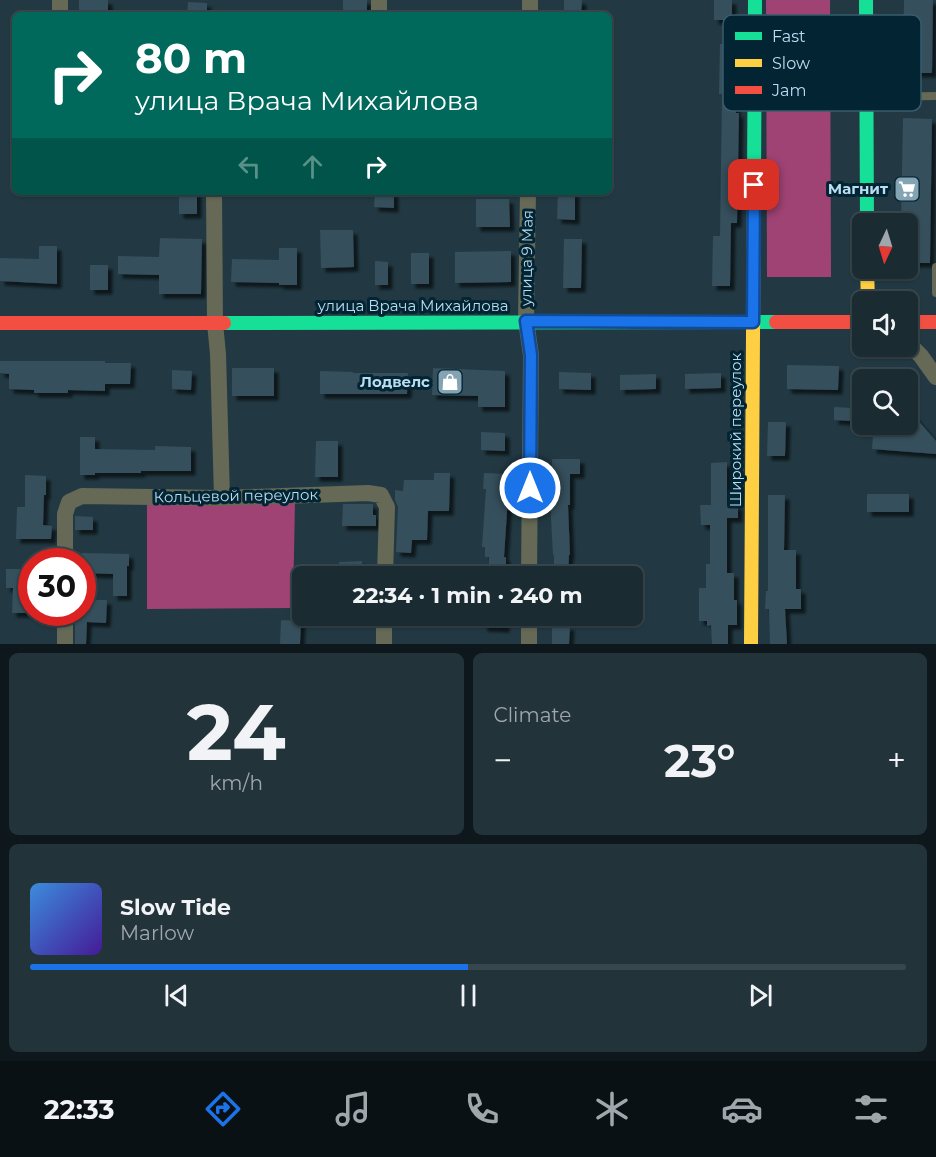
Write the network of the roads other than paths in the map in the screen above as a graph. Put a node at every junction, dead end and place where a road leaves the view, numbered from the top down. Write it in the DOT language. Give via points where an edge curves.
graph roads {
  1 [pos="754,0"];
  2 [pos="754,15"];
  3 [pos="921,96"];
  4 [pos="936,96"];
  5 [pos="754,111"];
  6 [pos="866,111"];
  7 [pos="214,195"];
  8 [pos="528,195"];
  9 [pos="867,213"];
  10 [pos="936,267"];
  11 [pos="936,293"];
  12 [pos="526,321"];
  13 [pos="753,322"];
  14 [pos="852,322"];
  15 [pos="918,322"];
  16 [pos="936,322"];
  17 [pos="0,323"];
  18 [pos="215,323"];
  19 [pos="918,353"];
  20 [pos="936,377"];
  21 [pos="222,498"];
  22 [pos="65,548"];
  23 [pos="385,566"];
  24 [pos="530,566"];
  25 [pos="65,626"];
  26 [pos="384,626"];
  27 [pos="529,626"];
  28 [pos="65,644"];
  29 [pos="384,644"];
  30 [pos="529,644"];
  31 [pos="751,644"];
  1 -- 2 [label="main road, Широкий переулок"];
  3 -- 4 [label="lane"];
  5 -- 13 [label="main road, Широкий переулок"];
  6 -- 9 [label="main road"];
  7 -- 18 [label="street"];
  8 -- 12 [label="street, улица 9 Мая"];
  10 -- 11 [label="lane"];
  12 -- 13 [label="main road, улица Врача Михайлова"];
  12 -- 18 [label="main road, улица Врача Михайлова"];
  12 -- 24 [label="street, улица 9 Мая" via="531,355"];
  13 -- 14 [label="main road, улица Врача Михайлова"];
  13 -- 31 [label="main road, Широкий переулок"];
  15 -- 16 [label="main road"];
  17 -- 18 [label="main road, улица Врача Михайлова"];
  18 -- 21 [label="street"];
  19 -- 20 [label="street"];
  21 -- 22 [label="street, Кольцевой переулок" via="82,496 69,502 65,514"];
  21 -- 23 [label="street, Кольцевой переулок" via="381,495 387,507"];
  25 -- 28 [label="street"];
  26 -- 29 [label="street"];
  27 -- 30 [label="street"];
}
